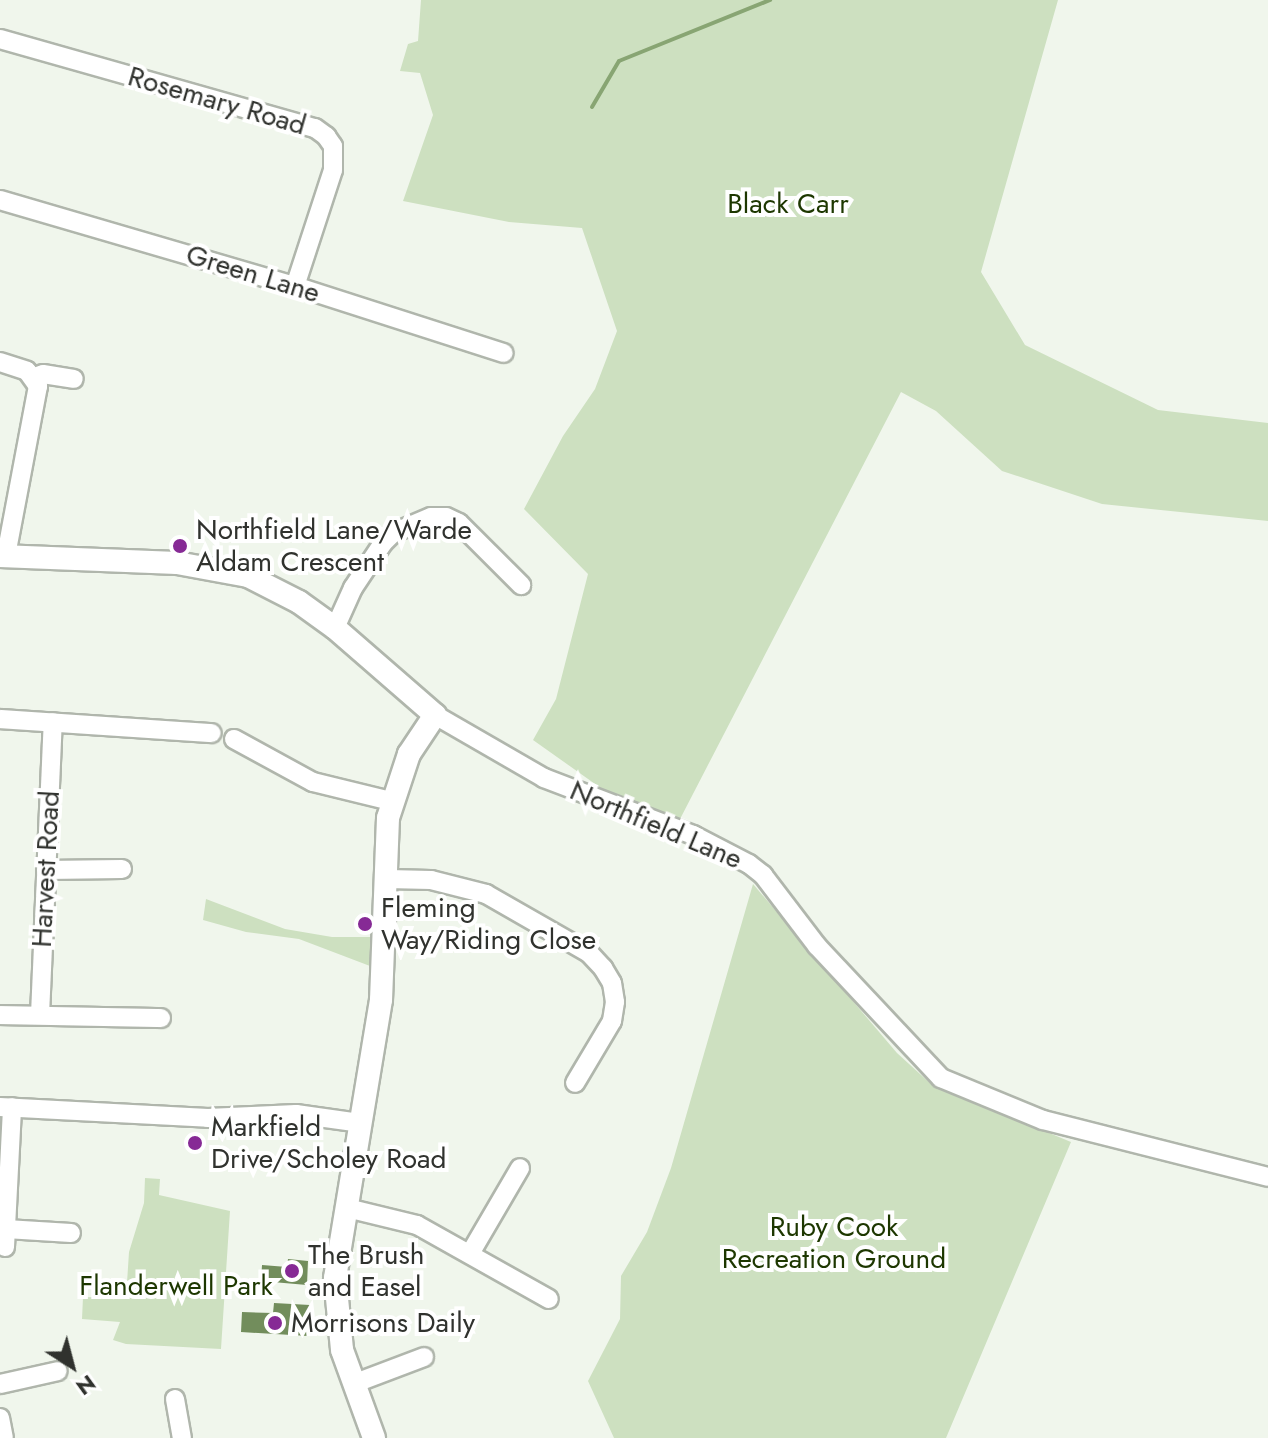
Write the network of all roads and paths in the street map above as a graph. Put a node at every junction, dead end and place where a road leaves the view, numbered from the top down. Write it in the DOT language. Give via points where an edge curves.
graph roads {
  1 [pos="0,39"];
  2 [pos="0,200"];
  3 [pos="295,286"];
  4 [pos="504,353"];
  5 [pos="0,362"];
  6 [pos="34,377"];
  7 [pos="74,379"];
  8 [pos="3,556"];
  9 [pos="521,585"];
  10 [pos="335,628"];
  11 [pos="435,715"];
  12 [pos="0,719"];
  13 [pos="53,722"];
  14 [pos="212,733"];
  15 [pos="234,739"];
  16 [pos="391,801"];
  17 [pos="122,869"];
  18 [pos="46,870"];
  19 [pos="387,879"];
  20 [pos="0,1015"];
  21 [pos="40,1015"];
  22 [pos="161,1018"];
  23 [pos="575,1083"];
  24 [pos="6,1107"];
  25 [pos="361,1123"];
  26 [pos="520,1168"];
  27 [pos="5,1177"];
  28 [pos="1268,1177"];
  29 [pos="347,1208"];
  30 [pos="71,1233"];
  31 [pos="471,1252"];
  32 [pos="549,1299"];
  33 [pos="424,1357"];
  34 [pos="58,1371"];
  35 [pos="0,1384"];
  36 [pos="353,1384"];
  37 [pos="175,1399"];
  38 [pos="0,1418"];
  39 [pos="4,1438"];
  40 [pos="182,1438"];
  41 [pos="372,1438"];
  1 -- 3 [label="street, Rosemary Road" via="315,128 326,136 333,146 333,170"];
  2 -- 3 [label="street, Green Lane"];
  3 -- 4 [label="street, Green Lane"];
  5 -- 6 [label="street"];
  6 -- 7 [label="street"];
  6 -- 8 [label="street" via="38,399"];
  8 -- 10 [label="street, Northfield Lane" via="211,567 273,587"];
  9 -- 10 [label="street" via="459,523 431,517 393,533 383,543"];
  10 -- 11 [label="street, Northfield Lane"];
  11 -- 16 [label="street" via="409,754"];
  11 -- 28 [label="street, Northfield Lane" via="544,778 693,835 749,864 817,946 941,1078 1043,1120"];
  12 -- 13 [label="street"];
  13 -- 14 [label="street"];
  13 -- 18 [label="street, Harvest Road"];
  15 -- 16 [label="street" via="313,782"];
  16 -- 19 [label="street"];
  17 -- 18 [label="street"];
  18 -- 21 [label="street, Harvest Road"];
  19 -- 23 [label="street" via="431,880 486,894 589,953 603,968 613,987 612,1021"];
  19 -- 25 [label="street" via="381,1000"];
  20 -- 21 [label="street"];
  21 -- 22 [label="street"];
  24 -- 25 [label="street" via="208,1118 296,1114"];
  24 -- 27 [label="street"];
  25 -- 29 [label="street"];
  26 -- 31 [label="street"];
  27 -- 30 [label="street" via="6,1238"];
  29 -- 31 [label="street" via="402,1219"];
  29 -- 36 [label="street" via="335,1278 341,1342"];
  31 -- 32 [label="street"];
  33 -- 36 [label="street"];
  34 -- 35 [label="street"];
  36 -- 41 [label="street"];
  37 -- 40 [label="street"];
  38 -- 39 [label="street"];
}
